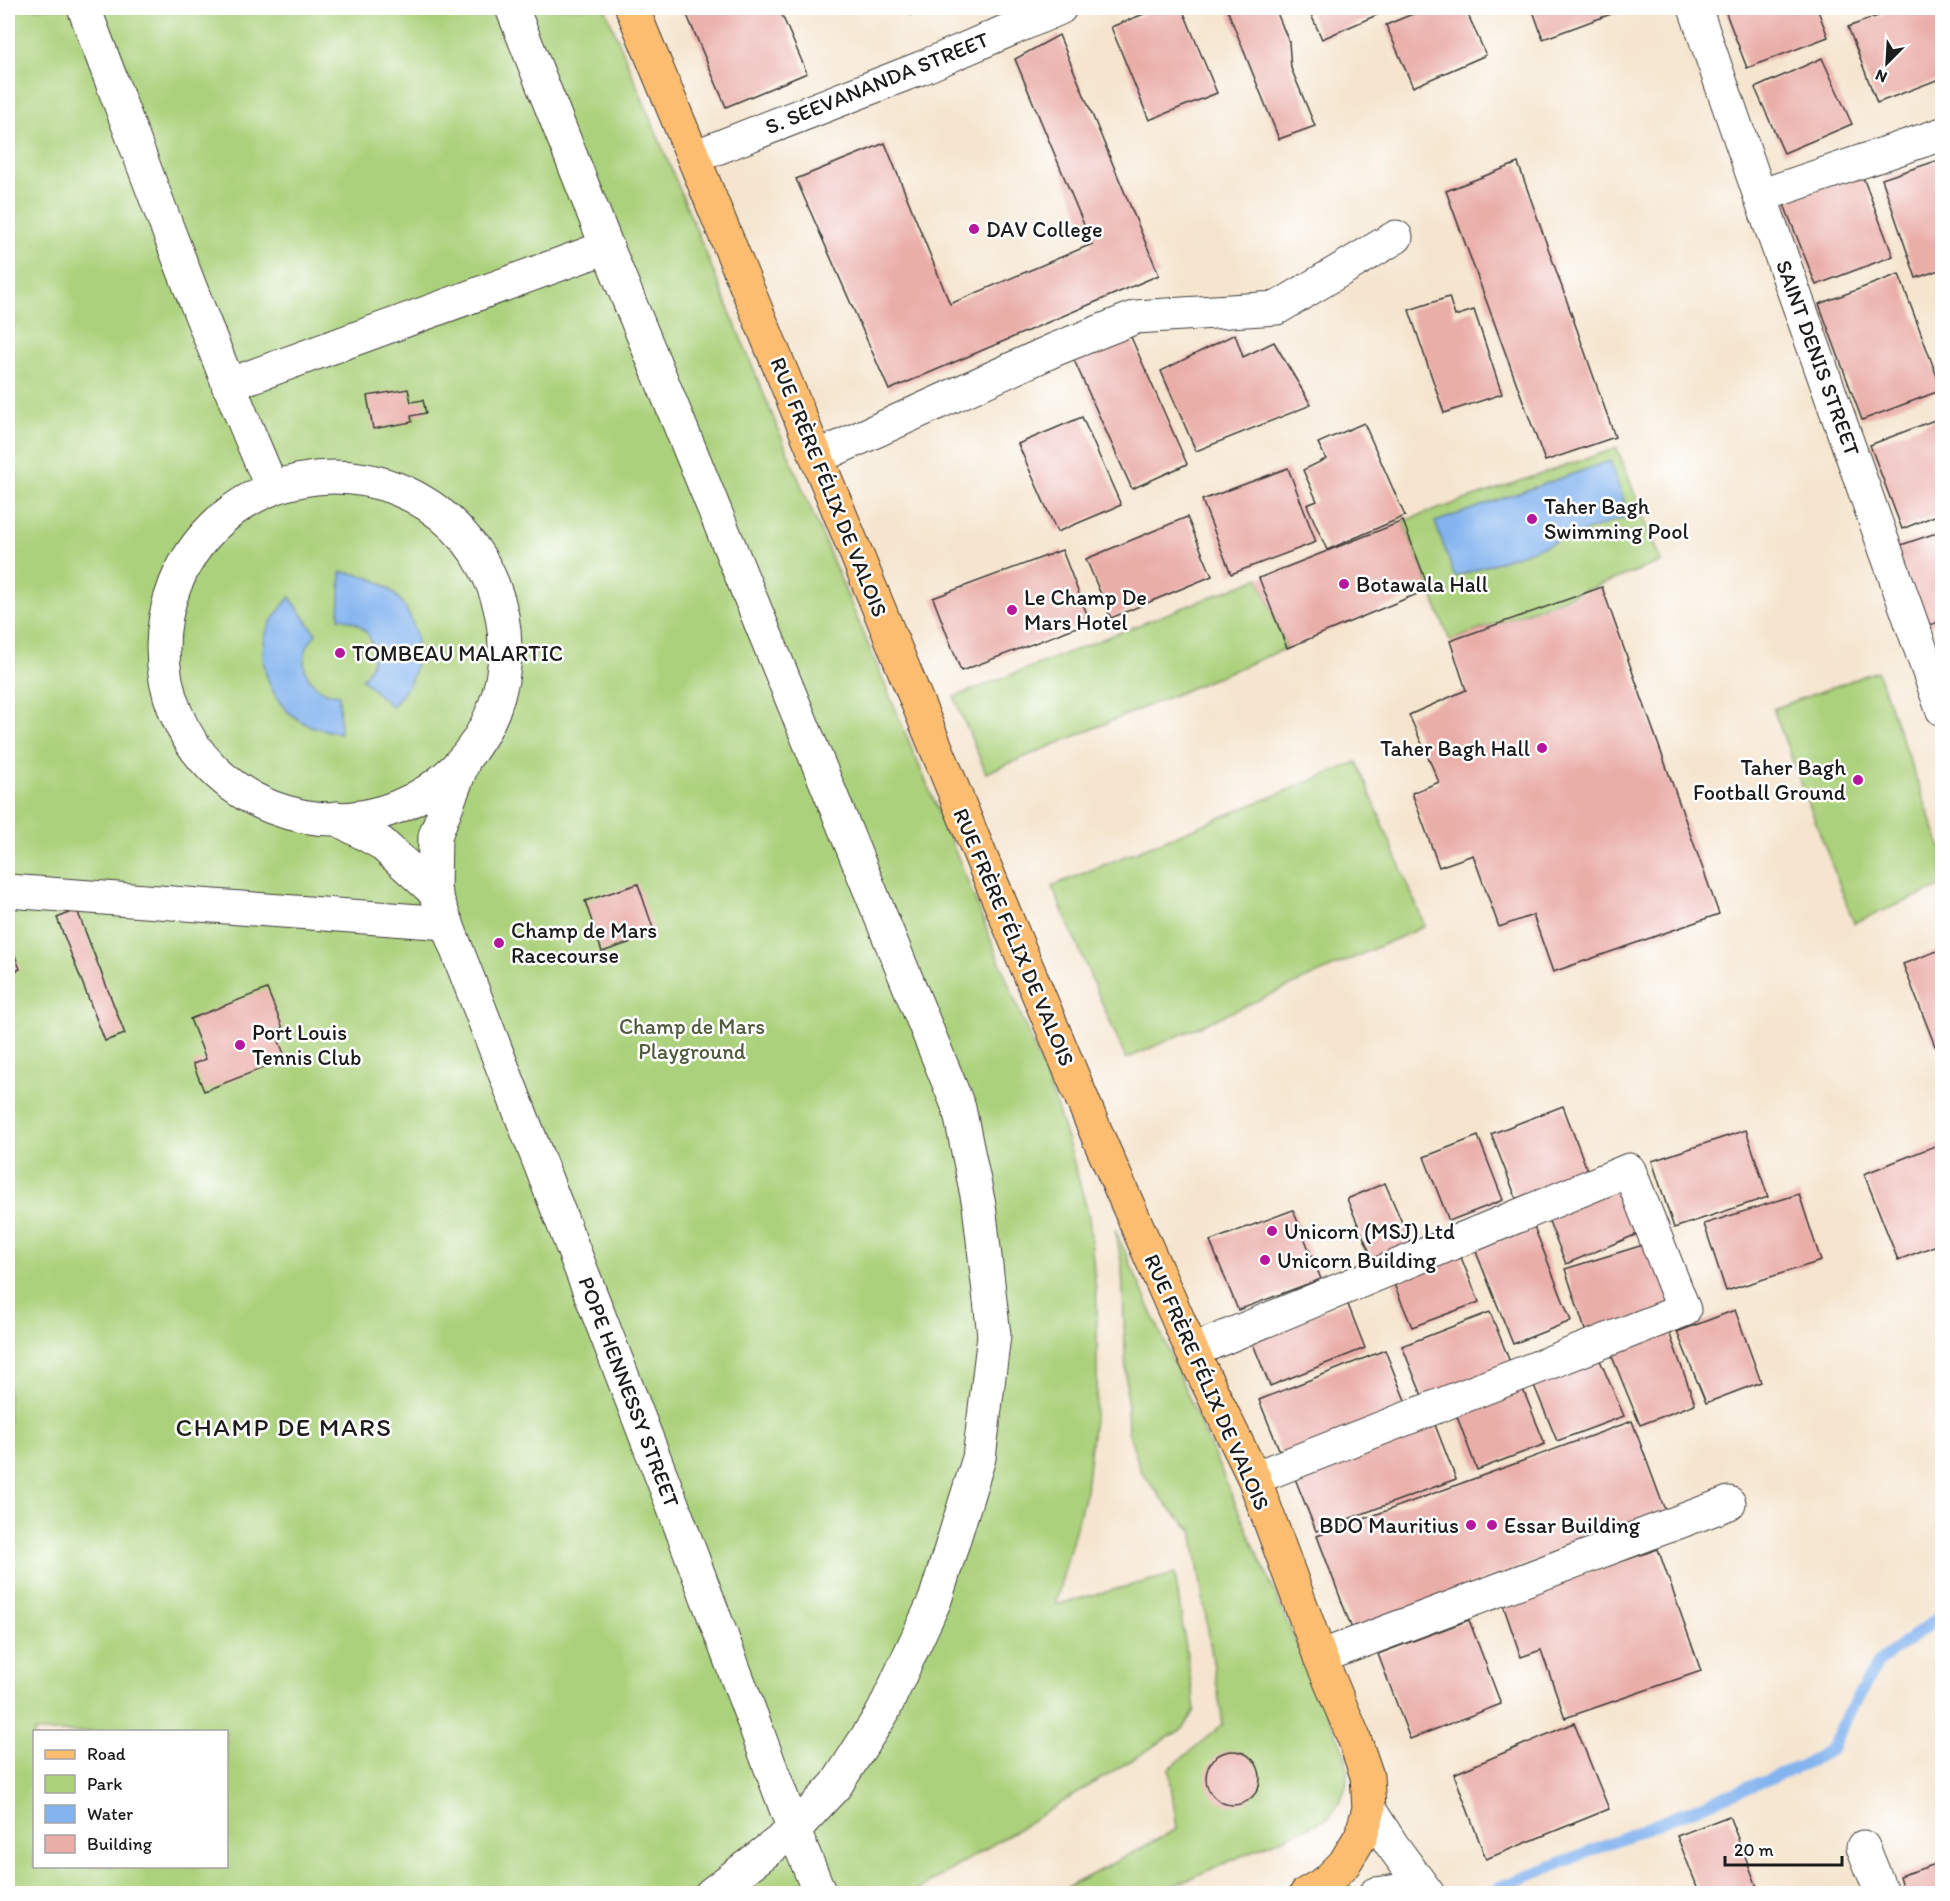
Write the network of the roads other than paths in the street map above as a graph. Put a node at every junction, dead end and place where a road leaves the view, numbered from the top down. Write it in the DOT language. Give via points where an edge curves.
graph roads {
  1 [pos="84,8"];
  2 [pos="512,8"];
  3 [pos="632,8"];
  4 [pos="1060,8"];
  5 [pos="1695,8"];
  6 [pos="1942,134"];
  7 [pos="694,157"];
  8 [pos="1760,196"];
  9 [pos="1395,237"];
  10 [pos="607,247"];
  11 [pos="228,385"];
  12 [pos="818,457"];
  13 [pos="273,488"];
  14 [pos="1942,709"];
  15 [pos="463,763"];
  16 [pos="336,818"];
  17 [pos="8,891"];
  18 [pos="434,891"];
  19 [pos="447,923"];
  20 [pos="1192,1351"];
  21 [pos="1254,1478"];
  22 [pos="1729,1503"];
  23 [pos="1320,1657"];
  24 [pos="1369,1809"];
  25 [pos="794,1830"];
  26 [pos="1863,1847"];
  27 [pos="711,1893"];
  28 [pos="820,1893"];
  29 [pos="1306,1893"];
  30 [pos="1375,1893"];
  31 [pos="1419,1893"];
  32 [pos="1428,1893"];
  33 [pos="1882,1893"];
  1 -- 11 [label="street"];
  2 -- 10 [label="street"];
  3 -- 7 [label="main road, RUE FRÈRE FÉLIX DE VALOIS"];
  4 -- 7 [label="street, S. SEEVANANDA STREET" via="921,68"];
  5 -- 8 [label="street, SAINT DENIS STREET"];
  6 -- 8 [label="street"];
  7 -- 12 [label="main road, RUE FRÈRE FÉLIX DE VALOIS"];
  8 -- 14 [label="street, SAINT DENIS STREET"];
  9 -- 12 [label="street" via="1277,308 1136,317"];
  10 -- 11 [label="street"];
  10 -- 25 [label="street" via="958,1108 979,1205 994,1335 979,1458 935,1600 883,1712 836,1785"];
  11 -- 13 [label="street"];
  12 -- 20 [label="main road, RUE FRÈRE FÉLIX DE VALOIS" via="1093,1126"];
  13 -- 15 [label="street" via="310,478 362,479 412,495 455,526 486,568 504,617 506,669 492,720"];
  13 -- 16 [label="street" via="213,525 179,571 163,626 165,682 185,735 222,779 271,808"];
  15 -- 16 [label="street" via="404,807"];
  15 -- 18 [label="street" via="435,836"];
  16 -- 18 [label="street" via="381,843"];
  17 -- 19 [label="street"];
  18 -- 19 [label="street, POPE HENNESSY STREET"];
  19 -- 25 [label="street, POPE HENNESSY STREET"];
  20 -- 21 [label="main road, RUE FRÈRE FÉLIX DE VALOIS"];
  20 -- 21 [label="street" via="1629,1170 1684,1310"];
  21 -- 23 [label="main road, RUE FRÈRE FÉLIX DE VALOIS"];
  22 -- 23 [label="street"];
  23 -- 24 [label="main road, RUE FRÈRE FÉLIX DE VALOIS" via="1367,1776"];
  24 -- 29 [label="main road, RUE FRÈRE FÉLIX DE VALOIS" via="1361,1836 1344,1864 1326,1882"];
  24 -- 32 [label="street"];
  25 -- 27 [label="street"];
  25 -- 28 [label="street, POPE HENNESSY STREET"];
  26 -- 33 [label="street"];
  30 -- 31 [label="street"];
}
